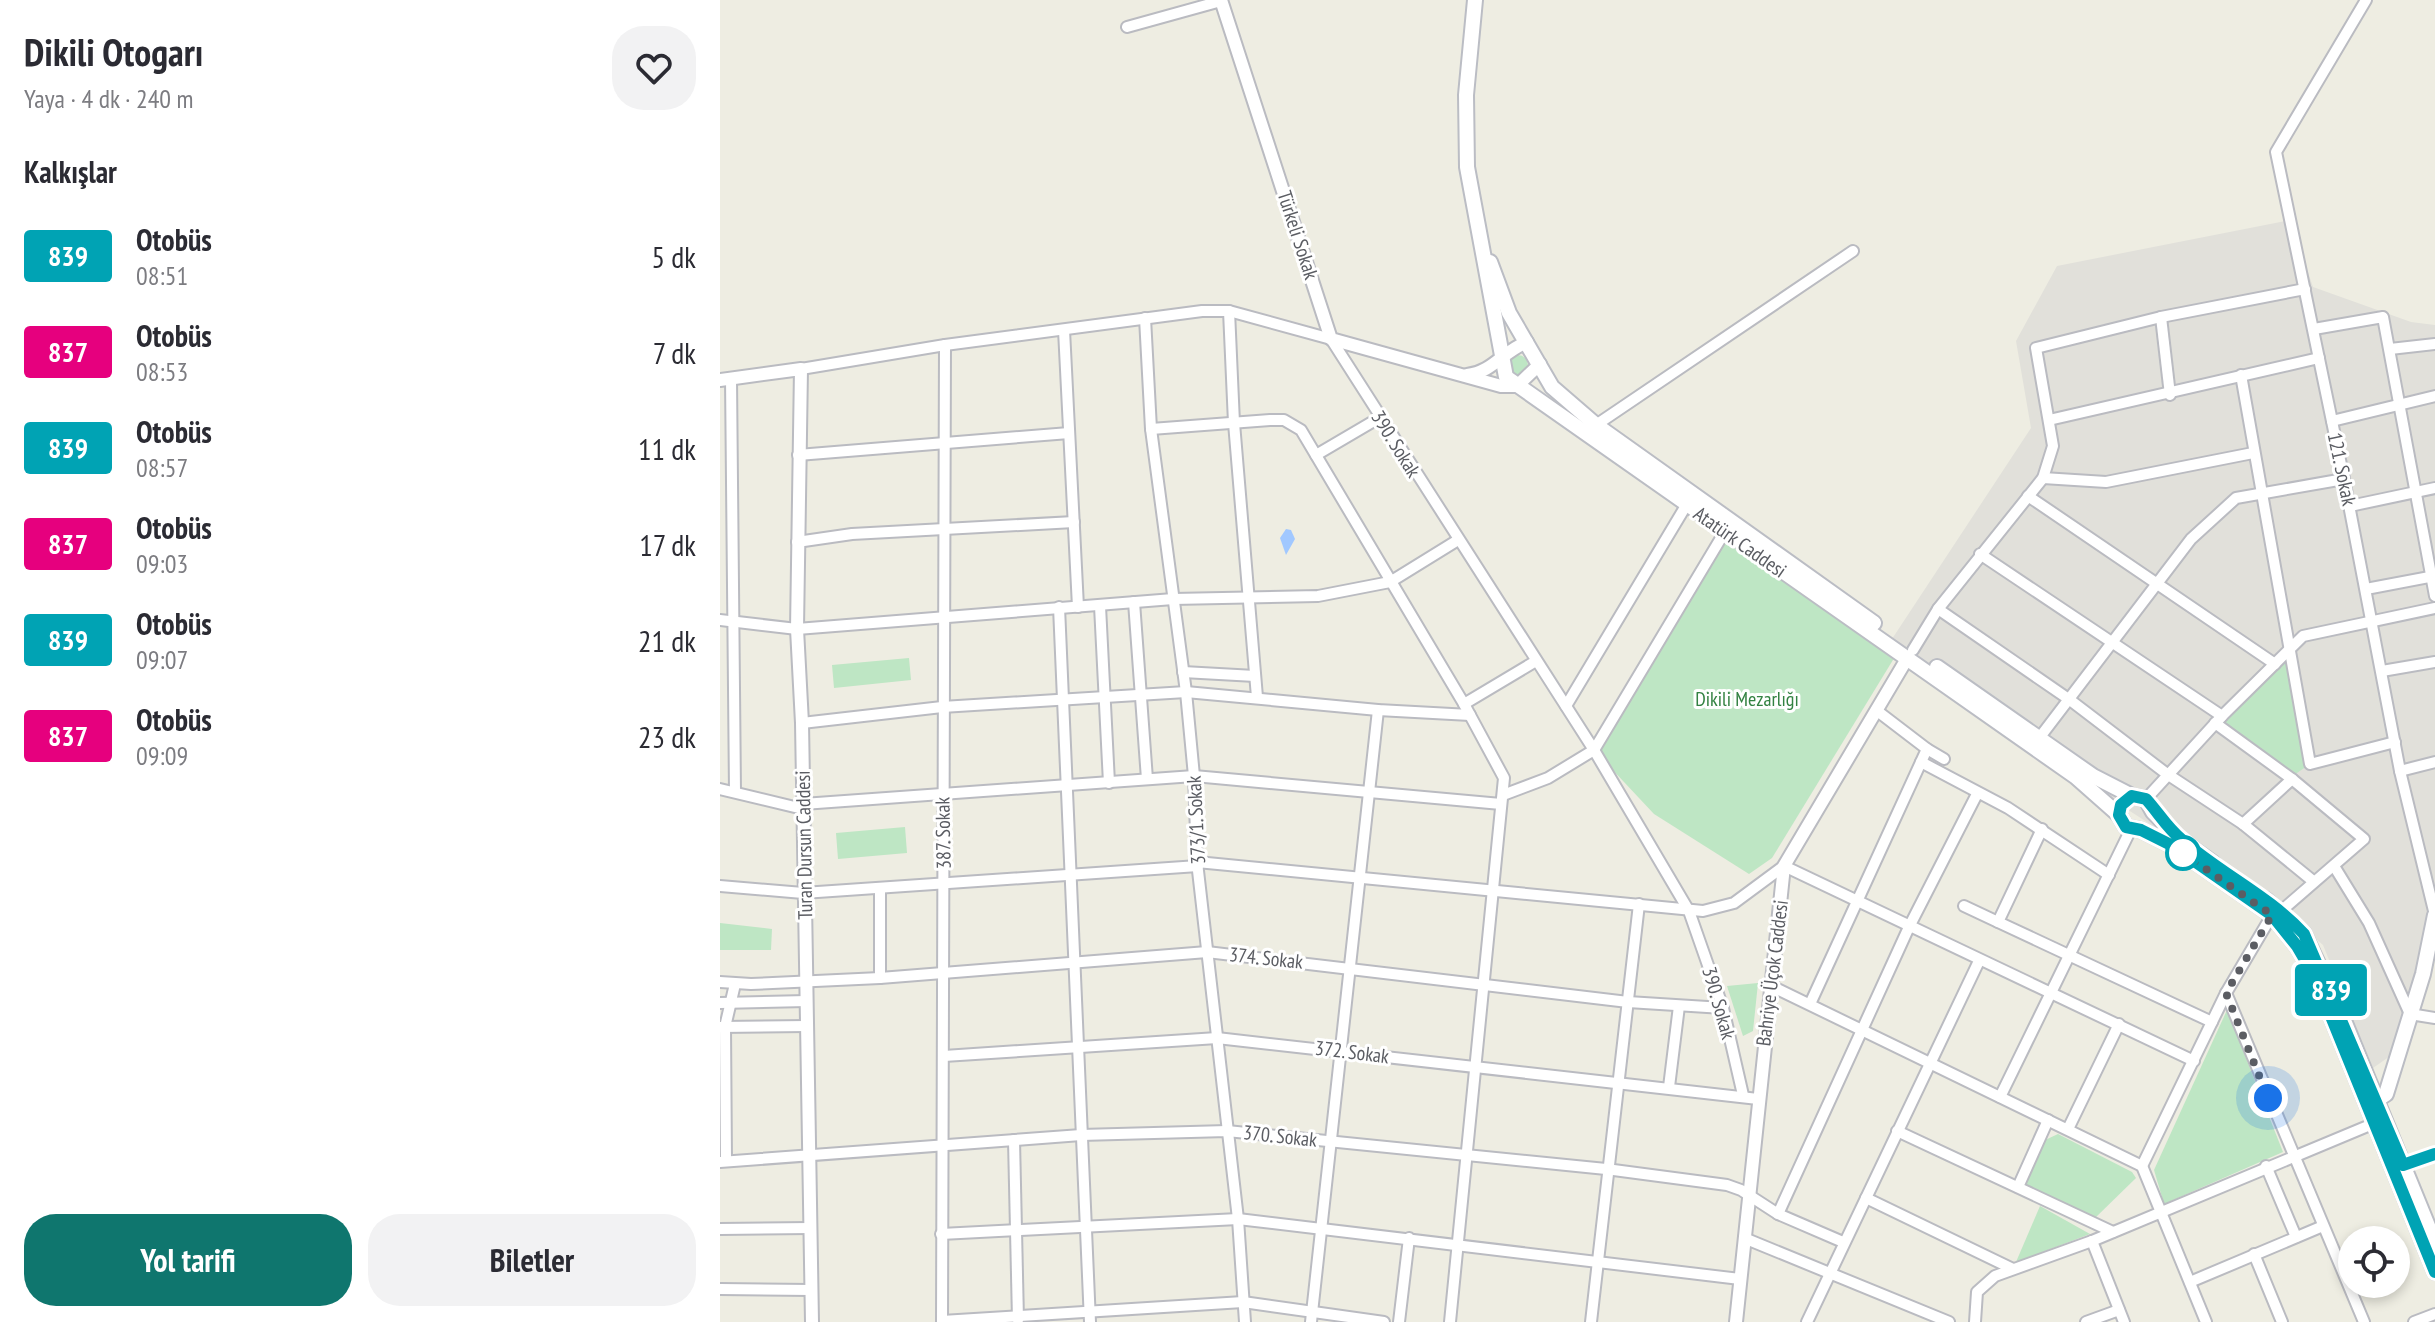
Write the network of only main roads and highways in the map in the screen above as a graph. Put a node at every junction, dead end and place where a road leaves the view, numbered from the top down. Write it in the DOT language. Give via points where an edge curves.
graph roads {
  1 [pos="1475,0"];
  2 [pos="1473,200"];
  3 [pos="1910,654"];
  4 [pos="2143,802"];
  5 [pos="2119,815"];
  6 [pos="2136,830"];
  7 [pos="2276,913"];
  8 [pos="2435,915"];
  9 [pos="2428,982"];
  10 [pos="2396,1059"];
  11 [pos="2362,1078"];
  12 [pos="2373,1103"];
  13 [pos="2433,1233"];
  14 [pos="2435,1272"];
  1 -- 2 [label="main road, Atatürk Caddesi" via="1465,134"];
  2 -- 3 [label="main road, Atatürk Caddesi" via="1509,313 1552,387 1596,425"];
  2 -- 3 [label="main road, Atatürk Caddesi" via="1506,377 1724,533"];
  3 -- 4 [label="main road, Atatürk Caddesi" via="2093,776"];
  3 -- 5 [label="main road, Atatürk Caddesi"];
  4 -- 5 [label="main road" via="2121,805"];
  4 -- 6 [label="main road" via="2148,825"];
  4 -- 7 [label="main road, Atatürk Caddesi" via="2182,841"];
  5 -- 6 [label="main road, Atatürk Caddesi"];
  6 -- 7 [label="main road, Atatürk Caddesi" via="2173,846"];
  7 -- 11 [label="main road, Atatürk Caddesi" via="2315,977"];
  8 -- 9 [label="main road"];
  9 -- 10 [label="main road" via="2410,1014"];
  10 -- 11 [label="main road"];
  10 -- 12 [label="main road" via="2386,1094"];
  11 -- 12 [label="main road, Atatürk Caddesi"];
  12 -- 13 [label="main road, Atatürk Caddesi"];
  12 -- 14 [label="main road, Atatürk Caddesi" via="2375,1123"];
}
